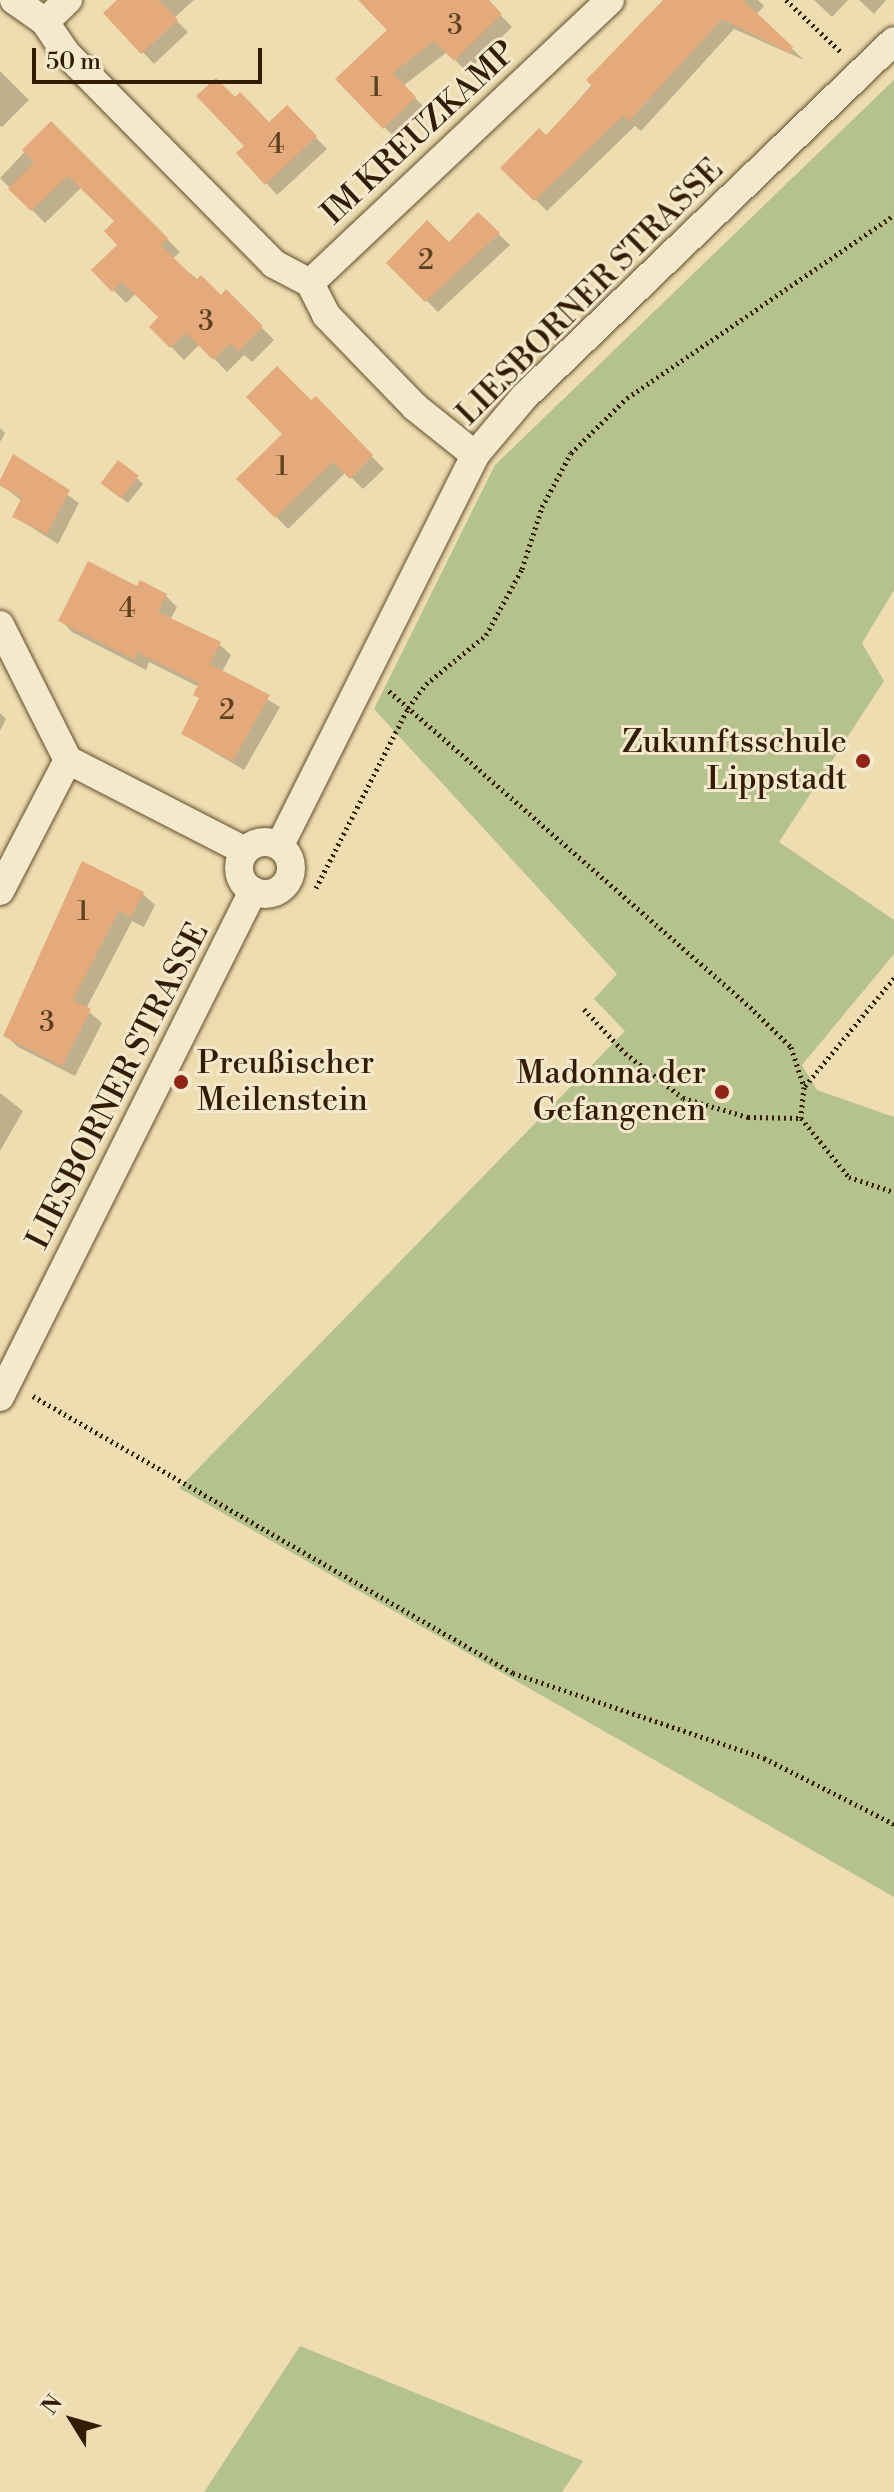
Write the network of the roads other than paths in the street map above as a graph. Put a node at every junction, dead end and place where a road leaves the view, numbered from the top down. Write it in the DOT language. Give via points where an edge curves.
graph roads {
  1 [pos="14,0"];
  2 [pos="68,0"];
  3 [pos="610,0"];
  4 [pos="45,22"];
  5 [pos="894,41"];
  6 [pos="310,283"];
  7 [pos="475,455"];
  8 [pos="0,625"];
  9 [pos="68,760"];
  10 [pos="280,845"];
  11 [pos="245,851"];
  12 [pos="0,891"];
  13 [pos="253,891"];
  14 [pos="4,1390"];
  1 -- 4 [label="street"];
  2 -- 4 [label="street"];
  3 -- 6 [label="street, IM KREUZKAMP"];
  4 -- 6 [label="street" via="65,52 274,264"];
  5 -- 7 [label="street, LIESBORNER STRASSE" via="524,397"];
  6 -- 7 [label="street" via="326,315 415,407"];
  7 -- 10 [label="street, LIESBORNER STRASSE"];
  8 -- 9 [label="street"];
  9 -- 11 [label="street"];
  9 -- 12 [label="street"];
  10 -- 11 [label="street" via="257,842"];
  10 -- 13 [label="street" via="292,867 287,882 275,892"];
  11 -- 13 [label="street" via="239,873"];
  13 -- 14 [label="street, LIESBORNER STRASSE"];
}
